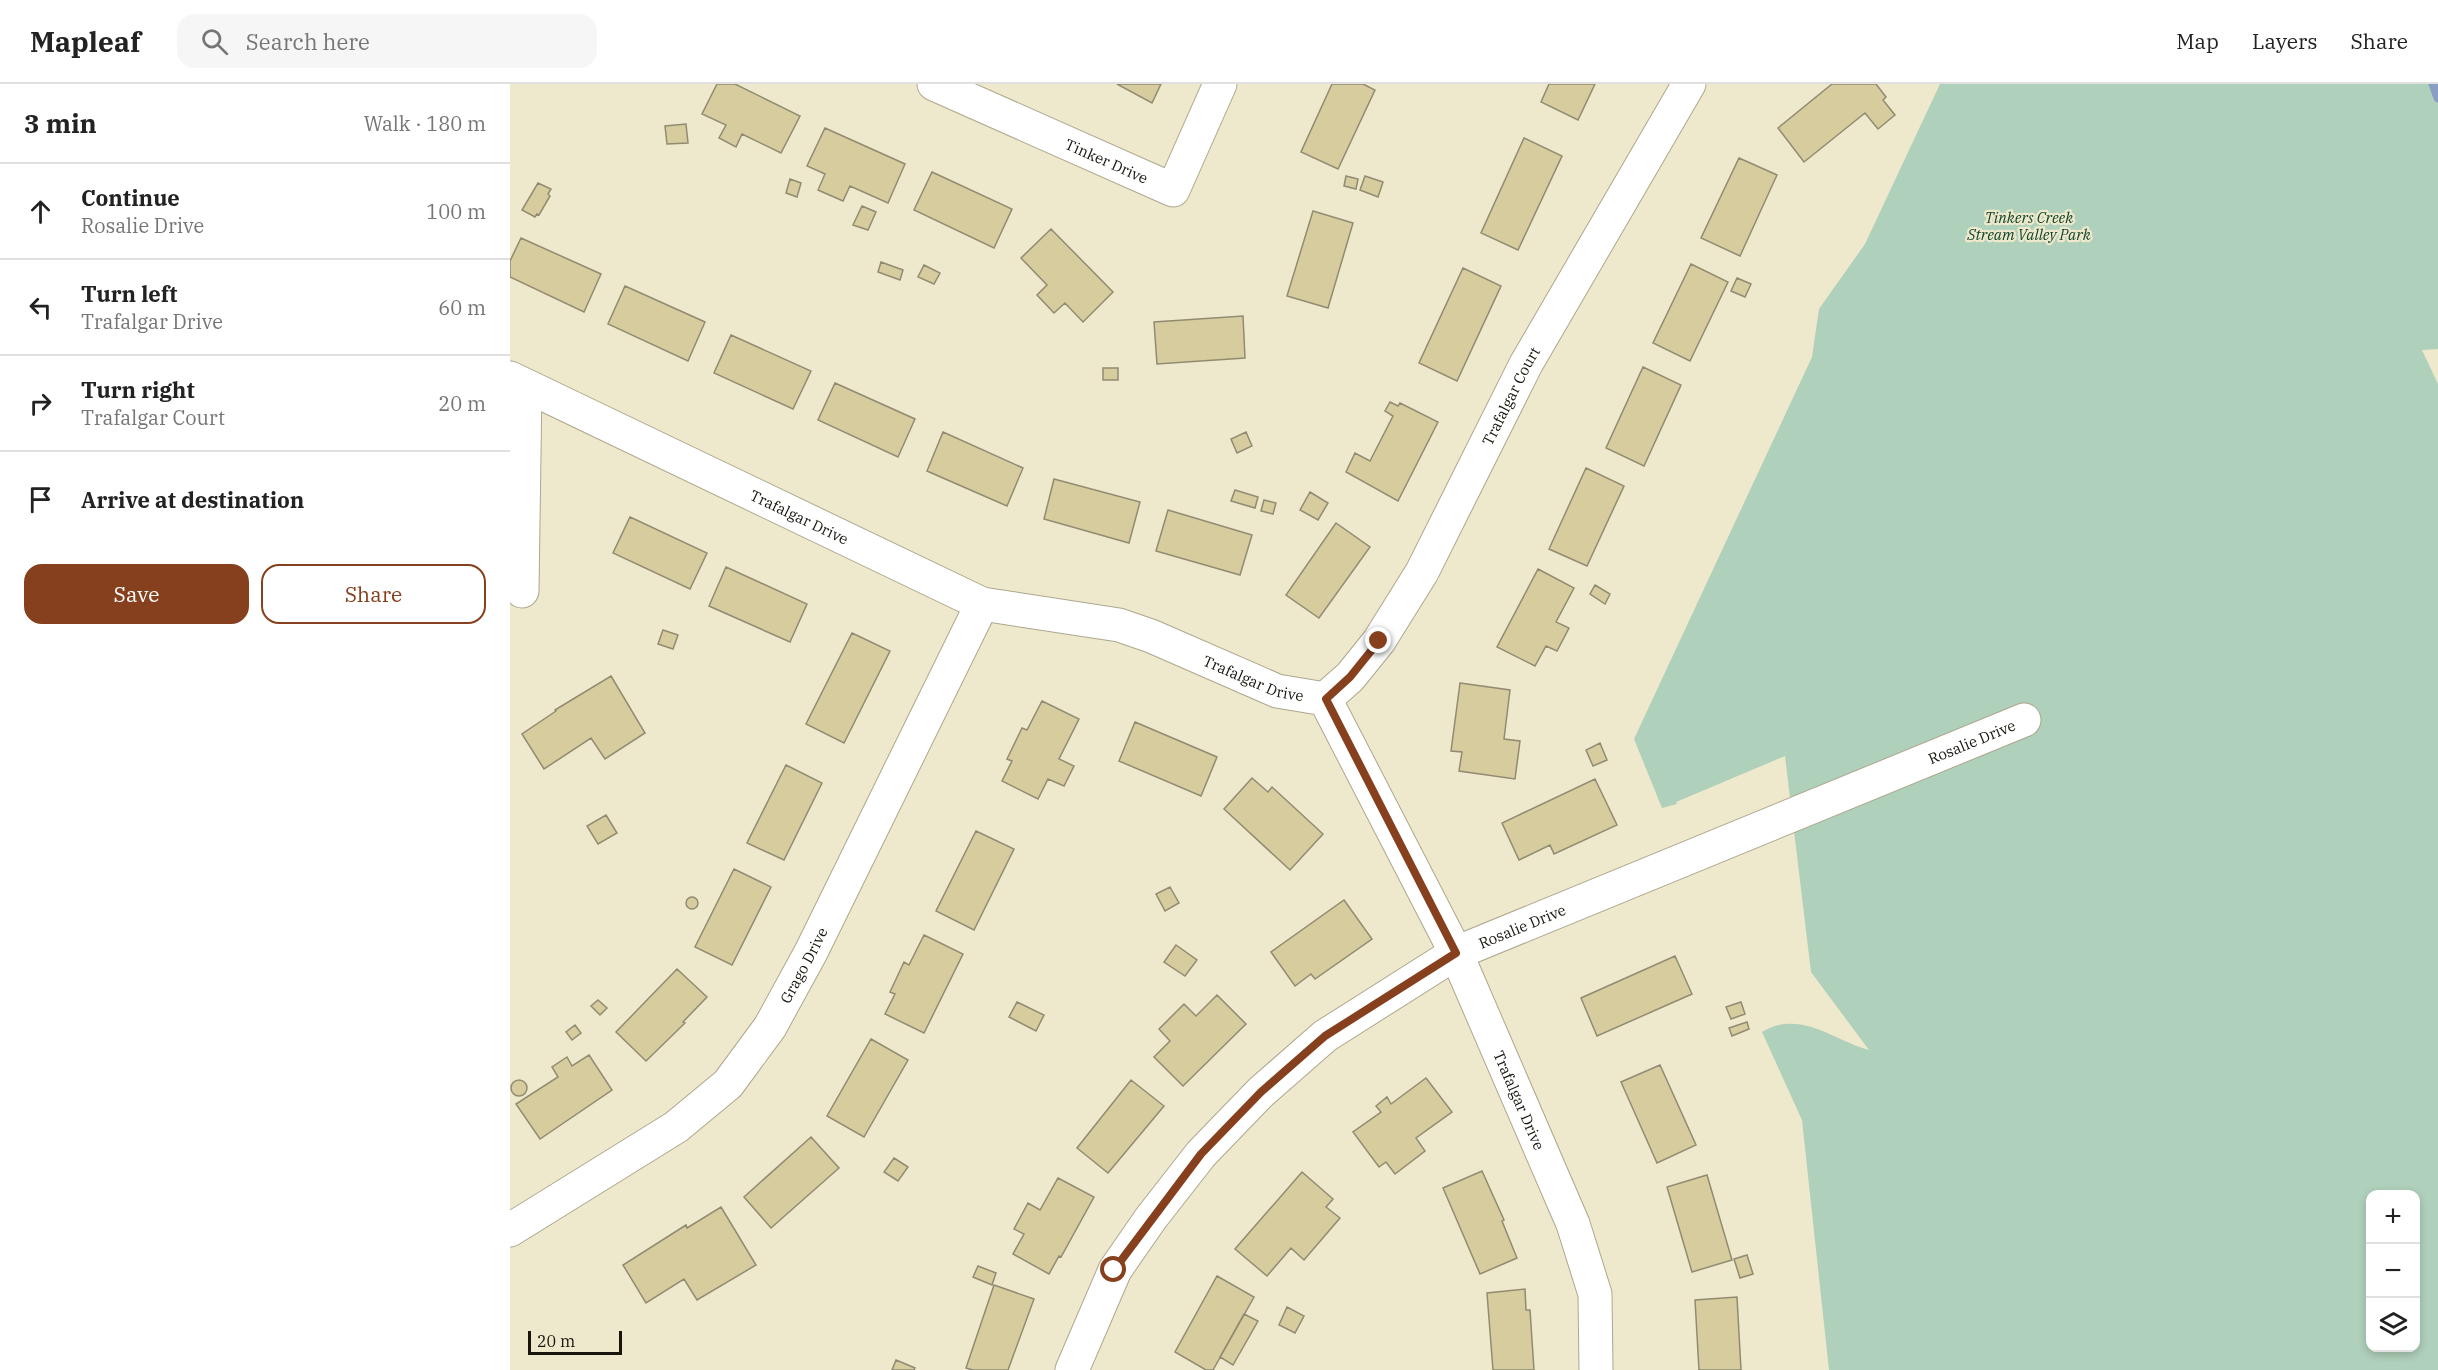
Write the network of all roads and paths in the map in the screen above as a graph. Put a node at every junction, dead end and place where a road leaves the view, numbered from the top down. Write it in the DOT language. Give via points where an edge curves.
graph roads {
  1 [pos="934,84"];
  2 [pos="1220,84"];
  3 [pos="1689,84"];
  4 [pos="518,383"];
  5 [pos="522,591"];
  6 [pos="982,604"];
  7 [pos="1326,699"];
  8 [pos="2024,720"];
  9 [pos="1456,953"];
  10 [pos="510,1230"];
  11 [pos="1072,1370"];
  12 [pos="1596,1370"];
  1 -- 2 [label="street, Tinker Drive" via="1173,190"];
  3 -- 7 [label="street, Trafalgar Court" via="1526,364 1422,572 1379,641"];
  4 -- 5 [label="street"];
  4 -- 6 [label="street, Trafalgar Drive"];
  6 -- 7 [label="street, Trafalgar Drive" via="1119,625 1277,691"];
  6 -- 10 [label="street, Grago Drive" via="812,952 770,1027 728,1084 676,1127"];
  7 -- 9 [label="street, Trafalgar Drive"];
  8 -- 9 [label="street, Rosalie Drive"];
  9 -- 11 [label="street, Rosalie Drive" via="1325,1036 1261,1092 1201,1154 1114,1270"];
  9 -- 12 [label="street, Trafalgar Drive" via="1574,1224 1595,1294"];
}
